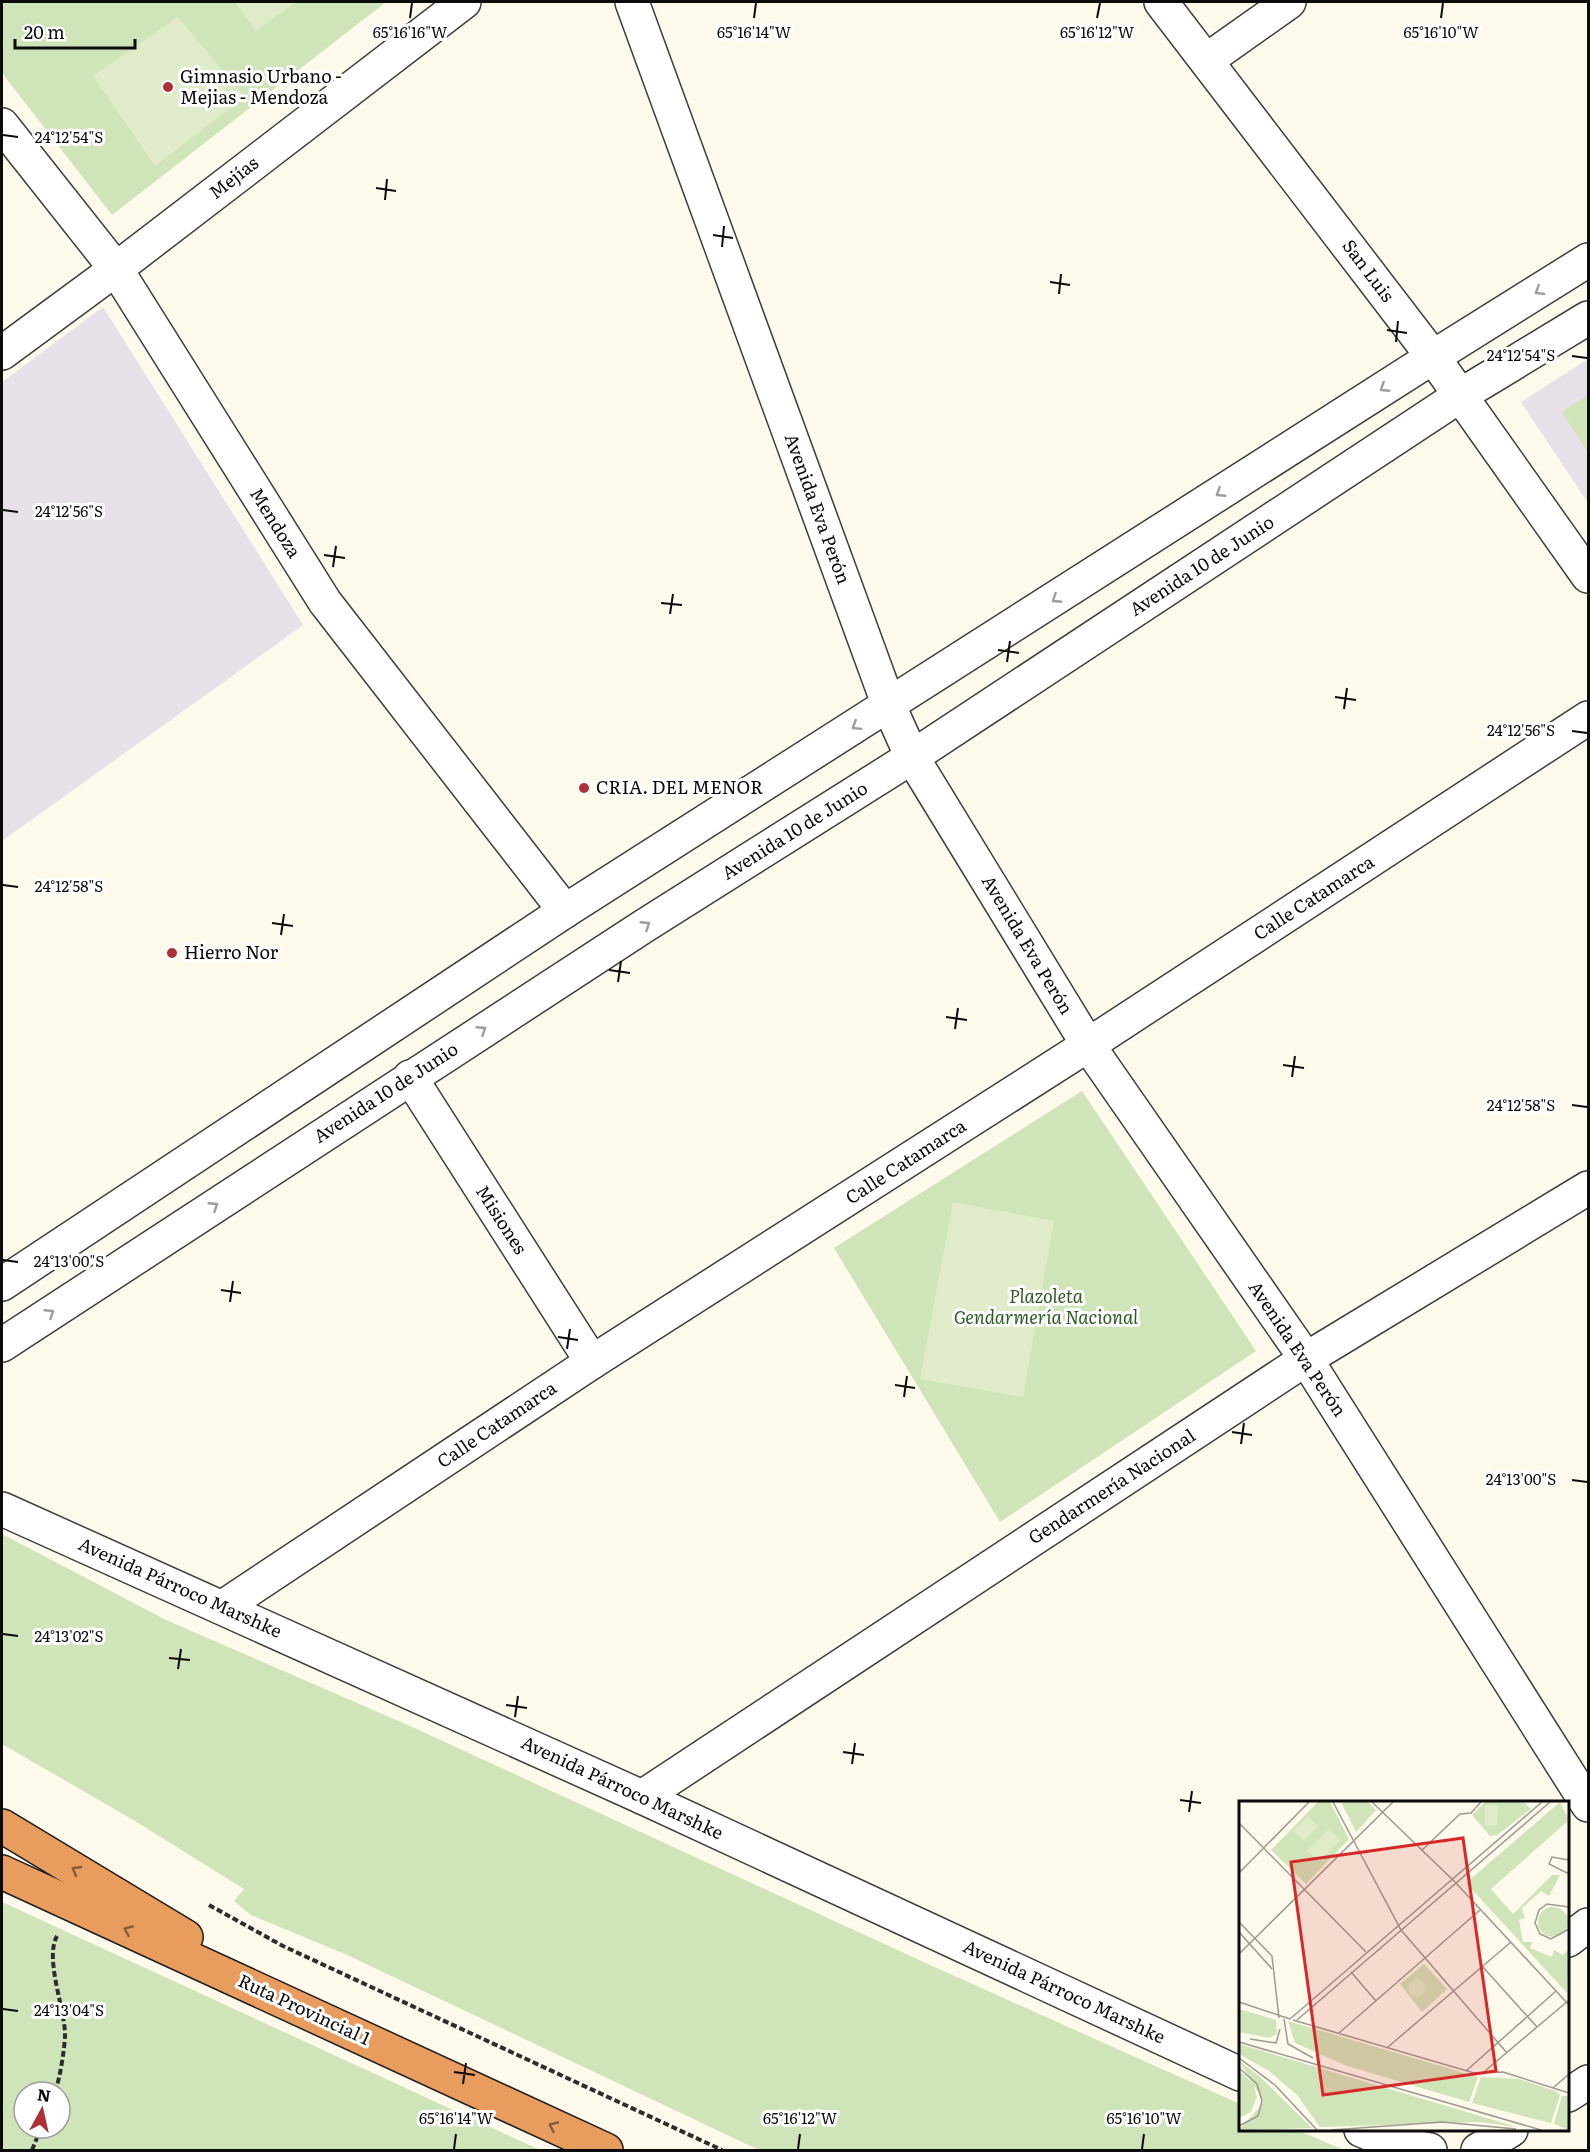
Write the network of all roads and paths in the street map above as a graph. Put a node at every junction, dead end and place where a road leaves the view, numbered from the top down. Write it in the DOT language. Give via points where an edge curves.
graph roads {
  1 [pos="465,2"];
  2 [pos="632,2"];
  3 [pos="1161,2"];
  4 [pos="1289,2"];
  5 [pos="1207,60"];
  6 [pos="2,125"];
  7 [pos="1588,260"];
  8 [pos="116,269"];
  9 [pos="1588,318"];
  10 [pos="2,352"];
  11 [pos="1433,357"];
  12 [pos="1461,395"];
  13 [pos="1588,576"];
  14 [pos="889,706"];
  15 [pos="1588,718"];
  16 [pos="912,757"];
  17 [pos="565,911"];
  18 [pos="1088,1045"];
  19 [pos="410,1077"];
  20 [pos="1588,1188"];
  21 [pos="2,1284"];
  22 [pos="2,1345"];
  23 [pos="1306,1359"];
  24 [pos="592,1362"];
  25 [pos="2,1509"];
  26 [pos="223,1607"];
  27 [pos="642,1797"];
  28 [pos="1588,1805"];
  29 [pos="2,1826"];
  30 [pos="2,1872"];
  31 [pos="204,1902"];
  32 [pos="74,1905"];
  33 [pos="1588,1925"];
  34 [pos="1569,1939"];
  35 [pos="305,2010"];
  36 [pos="1239,2074"];
  37 [pos="57,2080"];
  38 [pos="1588,2082"];
  39 [pos="1569,2094"];
  40 [pos="1363,2131"];
  41 [pos="1509,2131"];
  42 [pos="606,2151"];
  43 [pos="722,2151"];
  44 [pos="1430,2151"];
  45 [pos="1478,2151"];
  1 -- 8 [label="street, Mejías"];
  2 -- 14 [label="street, Avenida Eva Perón"];
  3 -- 5 [label="street, San Luis"];
  4 -- 5 [label="street"];
  5 -- 11 [label="street, San Luis"];
  6 -- 8 [label="street, Mendoza"];
  7 -- 11 [label="street, one-way"];
  8 -- 10 [label="street, Mejías"];
  8 -- 17 [label="street, Mendoza" via="325,602"];
  9 -- 12 [label="street, Avenida 10 de Junio"];
  11 -- 12 [label="street, San Luis"];
  11 -- 14 [label="street, one-way"];
  12 -- 13 [label="street, San Luis"];
  12 -- 16 [label="street, Avenida 10 de Junio"];
  14 -- 16 [label="street, Avenida Eva Perón"];
  14 -- 17 [label="street, one-way"];
  15 -- 18 [label="street, Calle Catamarca"];
  16 -- 18 [label="street, Avenida Eva Perón"];
  19 -- 16 [label="street, Avenida 10 de Junio, one-way"];
  17 -- 21 [label="street"];
  18 -- 23 [label="street, Avenida Eva Perón"];
  18 -- 24 [label="street, Calle Catamarca"];
  22 -- 19 [label="street, Avenida 10 de Junio, one-way"];
  19 -- 24 [label="street, Misiones"];
  20 -- 23 [label="street, Gendarmería Nacional"];
  23 -- 27 [label="street, Gendarmería Nacional"];
  23 -- 28 [label="street, Avenida Eva Perón"];
  24 -- 26 [label="street, Calle Catamarca"];
  25 -- 26 [label="street, Avenida Párroco Marshke"];
  26 -- 27 [label="street, Avenida Párroco Marshke"];
  27 -- 36 [label="street, Avenida Párroco Marshke"];
  35 -- 29 [label="highway, one-way"];
  30 -- 32 [label="highway, Ruta Provincial 1"];
  31 -- 43 [label="path" via="283,1946"];
  35 -- 32 [label="highway, Ruta Provincial 1, one-way"];
  32 -- 37 [label="path" via="54,1941 65,2036"];
  33 -- 34 [label="street"];
  42 -- 35 [label="highway, Ruta Provincial 1, one-way"];
  38 -- 39 [label="street"];
  40 -- 44 [label="street" via="1392,2143"];
  41 -- 45 [label="street"];
}
